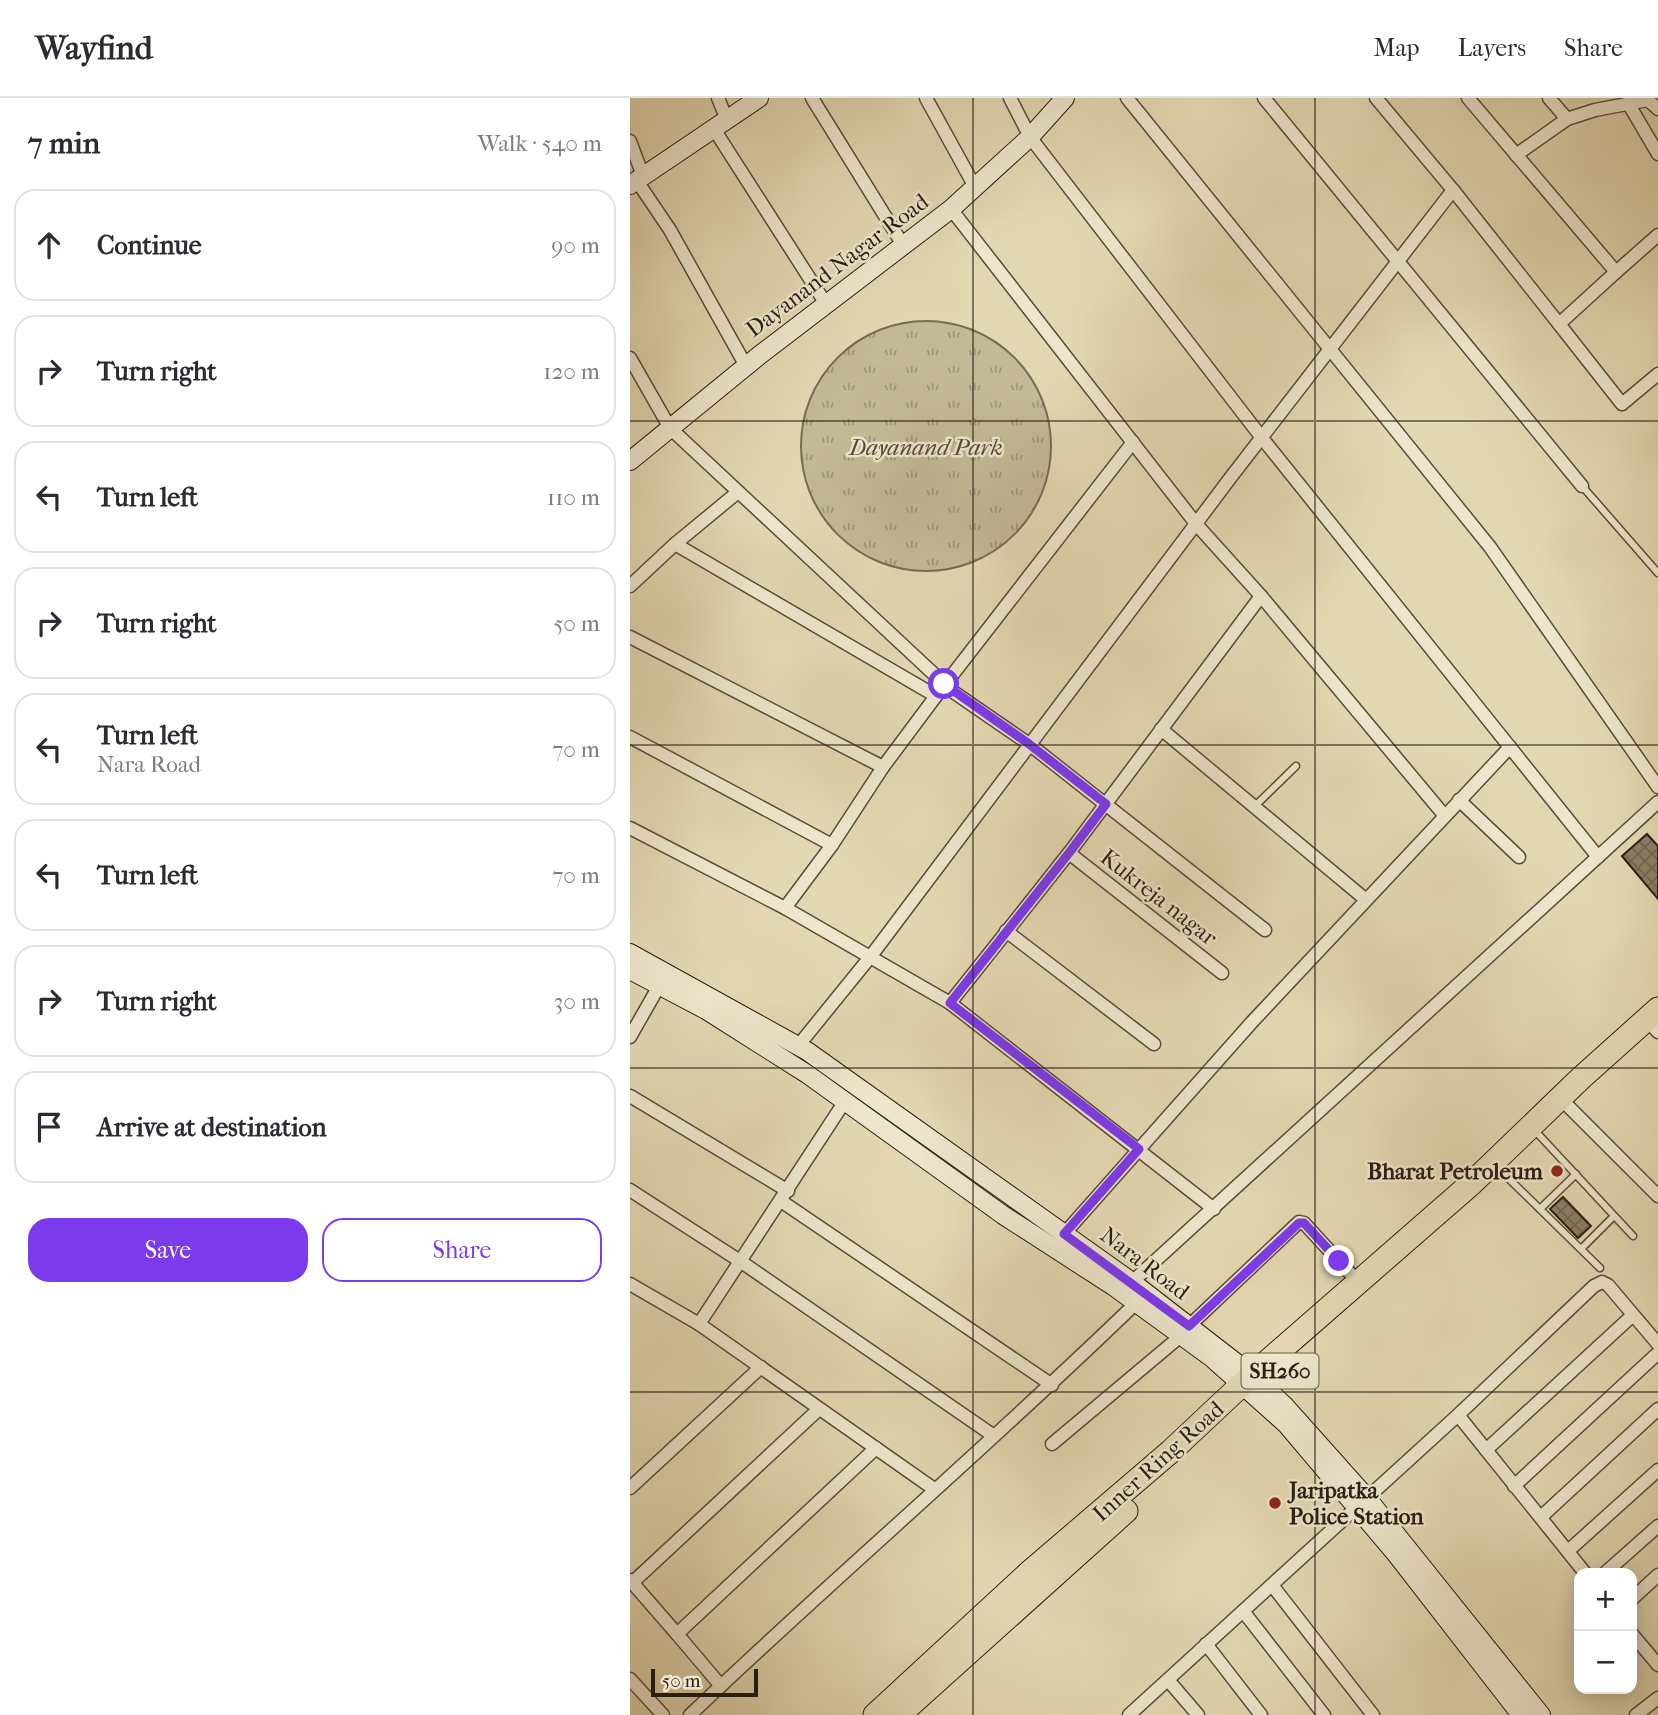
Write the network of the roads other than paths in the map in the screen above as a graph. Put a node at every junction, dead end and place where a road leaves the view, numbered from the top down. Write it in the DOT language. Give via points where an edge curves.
graph roads {
  1 [pos="718,98"];
  2 [pos="759,98"];
  3 [pos="812,98"];
  4 [pos="926,98"];
  5 [pos="1010,98"];
  6 [pos="1065,98"];
  7 [pos="1127,98"];
  8 [pos="1264,98"];
  9 [pos="1376,98"];
  10 [pos="1468,98"];
  11 [pos="1549,98"];
  12 [pos="1651,102"];
  13 [pos="1628,103"];
  14 [pos="1567,119"];
  15 [pos="720,124"];
  16 [pos="1030,137"];
  17 [pos="630,141"];
  18 [pos="1658,154"];
  19 [pos="1516,155"];
  20 [pos="637,181"];
  21 [pos="975,187"];
  22 [pos="1453,190"];
  23 [pos="951,209"];
  24 [pos="1658,235"];
  25 [pos="903,245"];
  26 [pos="1398,261"];
  27 [pos="1616,272"];
  28 [pos="826,304"];
  29 [pos="1559,324"];
  30 [pos="1330,350"];
  31 [pos="630,358"];
  32 [pos="746,366"];
  33 [pos="1658,374"];
  34 [pos="670,428"];
  35 [pos="1262,438"];
  36 [pos="1133,442"];
  37 [pos="630,461"];
  38 [pos="1582,486"];
  39 [pos="738,492"];
  40 [pos="1197,525"];
  41 [pos="675,544"];
  42 [pos="1658,573"];
  43 [pos="630,586"];
  44 [pos="1261,596"];
  45 [pos="630,637"];
  46 [pos="944,684"];
  47 [pos="936,696"];
  48 [pos="1161,729"];
  49 [pos="630,737"];
  50 [pos="1029,744"];
  51 [pos="1510,747"];
  52 [pos="1296,766"];
  53 [pos="883,767"];
  54 [pos="1658,787"];
  55 [pos="1459,800"];
  56 [pos="1658,802"];
  57 [pos="1106,804"];
  58 [pos="1254,807"];
  59 [pos="1444,815"];
  60 [pos="630,828"];
  61 [pos="832,845"];
  62 [pos="1069,853"];
  63 [pos="1519,857"];
  64 [pos="1598,857"];
  65 [pos="1365,899"];
  66 [pos="785,908"];
  67 [pos="1265,930"];
  68 [pos="1006,931"];
  69 [pos="630,953"];
  70 [pos="871,956"];
  71 [pos="630,970"];
  72 [pos="1223,973"];
  73 [pos="659,986"];
  74 [pos="950,1003"];
  75 [pos="1657,1024"];
  76 [pos="630,1037"];
  77 [pos="1154,1044"];
  78 [pos="798,1045"];
  79 [pos="630,1096"];
  80 [pos="845,1101"];
  81 [pos="1569,1107"];
  82 [pos="1539,1135"];
  83 [pos="1139,1149"];
  84 [pos="1502,1172"];
  85 [pos="1576,1174"];
  86 [pos="630,1190"];
  87 [pos="785,1196"];
  88 [pos="1658,1196"];
  89 [pos="1214,1209"];
  90 [pos="1541,1209"];
  91 [pos="1614,1216"];
  92 [pos="1064,1234"];
  93 [pos="1633,1236"];
  94 [pos="1581,1249"];
  95 [pos="740,1261"];
  96 [pos="1600,1268"];
  97 [pos="1132,1282"];
  98 [pos="1359,1283"];
  99 [pos="630,1284"];
  100 [pos="1136,1303"];
  101 [pos="1633,1315"];
  102 [pos="699,1324"];
  103 [pos="1185,1330"];
  104 [pos="1658,1344"];
  105 [pos="1658,1353"];
  106 [pos="761,1367"];
  107 [pos="1052,1385"];
  108 [pos="1253,1386"];
  109 [pos="819,1409"];
  110 [pos="1658,1409"];
  111 [pos="1458,1415"];
  112 [pos="994,1436"];
  113 [pos="1052,1444"];
  114 [pos="876,1448"];
  115 [pos="1486,1450"];
  116 [pos="1658,1470"];
  117 [pos="1514,1486"];
  118 [pos="630,1488"];
  119 [pos="934,1489"];
  120 [pos="1362,1502"];
  121 [pos="1541,1517"];
  122 [pos="1658,1526"];
  123 [pos="1568,1551"];
  124 [pos="1581,1568"];
  125 [pos="1611,1568"];
  126 [pos="1658,1575"];
  127 [pos="631,1581"];
  128 [pos="1272,1585"];
  129 [pos="1637,1594"];
  130 [pos="1243,1611"];
  131 [pos="677,1634"];
  132 [pos="1637,1640"];
  133 [pos="1206,1644"];
  134 [pos="1658,1665"];
  135 [pos="630,1679"];
  136 [pos="1168,1680"];
  137 [pos="721,1686"];
  138 [pos="1658,1698"];
  139 [pos="663,1715"];
  140 [pos="691,1715"];
  141 [pos="876,1715"];
  142 [pos="899,1715"];
  143 [pos="1129,1715"];
  144 [pos="1198,1715"];
  145 [pos="1261,1715"];
  146 [pos="1324,1715"];
  147 [pos="1373,1715"];
  148 [pos="1521,1715"];
  149 [pos="1541,1715"];
  150 [pos="1636,1715"];
  1 -- 15 [label="street"];
  2 -- 15 [label="main road"];
  3 -- 25 [label="street"];
  4 -- 21 [label="street"];
  5 -- 16 [label="street"];
  6 -- 16 [label="main road, Dayanand Nagar Road"];
  7 -- 30 [label="street"];
  8 -- 26 [label="street"];
  9 -- 22 [label="street"];
  10 -- 19 [label="street"];
  11 -- 14 [label="street"];
  12 -- 13 [label="street"];
  13 -- 14 [label="street"];
  13 -- 18 [label="street"];
  14 -- 19 [label="street"];
  15 -- 20 [label="main road"];
  15 -- 28 [label="street"];
  16 -- 21 [label="main road, Dayanand Nagar Road"];
  16 -- 35 [label="street"];
  17 -- 20 [label="street"];
  19 -- 27 [label="street"];
  20 -- 32 [label="street" via="670,230"];
  21 -- 23 [label="main road, Dayanand Nagar Road"];
  22 -- 26 [label="street"];
  22 -- 29 [label="street"];
  23 -- 25 [label="main road, Dayanand Nagar Road"];
  23 -- 36 [label="street"];
  24 -- 27 [label="street"];
  25 -- 28 [label="main road, Dayanand Nagar Road"];
  26 -- 30 [label="street"];
  26 -- 38 [label="street"];
  27 -- 29 [label="street"];
  28 -- 32 [label="main road, Dayanand Nagar Road"];
  29 -- 33 [label="street" via="1622,404"];
  30 -- 35 [label="street"];
  30 -- 54 [label="street" via="1490,547"];
  31 -- 34 [label="street"];
  32 -- 34 [label="main road, Dayanand Nagar Road"];
  34 -- 37 [label="main road, Dayanand Nagar Road"];
  34 -- 39 [label="street"];
  35 -- 40 [label="street"];
  35 -- 51 [label="street"];
  36 -- 40 [label="street"];
  36 -- 46 [label="street"];
  38 -- 42 [label="lane"];
  39 -- 41 [label="street"];
  39 -- 46 [label="street"];
  40 -- 44 [label="street"];
  40 -- 50 [label="street"];
  41 -- 43 [label="street"];
  41 -- 47 [label="street"];
  44 -- 48 [label="street"];
  44 -- 59 [label="street"];
  45 -- 53 [label="street"];
  46 -- 47 [label="street"];
  46 -- 50 [label="street"];
  47 -- 53 [label="street"];
  48 -- 57 [label="street"];
  48 -- 58 [label="street"];
  49 -- 61 [label="street"];
  50 -- 57 [label="street"];
  50 -- 70 [label="street"];
  51 -- 55 [label="street"];
  51 -- 64 [label="street"];
  52 -- 58 [label="lane"];
  53 -- 61 [label="street"];
  55 -- 59 [label="street"];
  55 -- 63 [label="street"];
  56 -- 64 [label="street"];
  57 -- 62 [label="street"];
  57 -- 67 [label="street"];
  58 -- 65 [label="street"];
  59 -- 65 [label="street"];
  60 -- 66 [label="street"];
  61 -- 66 [label="street"];
  62 -- 68 [label="street"];
  62 -- 72 [label="street, Kukreja nagar"];
  64 -- 89 [label="street"];
  65 -- 83 [label="street"];
  66 -- 70 [label="street"];
  68 -- 74 [label="street"];
  68 -- 77 [label="street"];
  69 -- 78 [label="main road, Nara Road"];
  70 -- 74 [label="street"];
  70 -- 78 [label="street"];
  71 -- 73 [label="main road, Nara Road"];
  73 -- 76 [label="street"];
  73 -- 80 [label="main road, Nara Road" via="706,1010"];
  74 -- 83 [label="street"];
  75 -- 81 [label="highway, Inner Ring Road / SH260"];
  75 -- 98 [label="highway, Inner Ring Road"];
  78 -- 92 [label="main road, Nara Road"];
  79 -- 87 [label="street"];
  80 -- 87 [label="street"];
  80 -- 100 [label="main road, Nara Road" via="1003,1215"];
  81 -- 82 [label="highway, Inner Ring Road / SH260"];
  81 -- 88 [label="street"];
  82 -- 84 [label="highway, Inner Ring Road / SH260"];
  82 -- 85 [label="lane"];
  83 -- 89 [label="street"];
  83 -- 92 [label="street"];
  84 -- 90 [label="lane"];
  84 -- 108 [label="highway, Inner Ring Road / SH260"];
  85 -- 90 [label="lane"];
  85 -- 91 [label="lane"];
  86 -- 95 [label="street"];
  87 -- 95 [label="street"];
  87 -- 107 [label="street"];
  89 -- 97 [label="street"];
  90 -- 94 [label="lane"];
  91 -- 93 [label="lane"];
  91 -- 94 [label="lane"];
  92 -- 97 [label="main road, Nara Road"];
  94 -- 96 [label="lane"];
  95 -- 102 [label="street"];
  95 -- 112 [label="street"];
  97 -- 103 [label="main road, Nara Road"];
  98 -- 103 [label="street" via="1304,1223 1299,1223"];
  98 -- 108 [label="highway, Inner Ring Road"];
  99 -- 102 [label="street"];
  100 -- 103 [label="main road, Nara Road"];
  100 -- 107 [label="street"];
  101 -- 104 [label="street"];
  101 -- 111 [label="street" via="1608,1285 1594,1286"];
  101 -- 115 [label="street"];
  102 -- 106 [label="street"];
  103 -- 108 [label="main road, Nara Road" via="1212,1358"];
  103 -- 113 [label="street"];
  105 -- 117 [label="street"];
  106 -- 109 [label="street"];
  106 -- 118 [label="street"];
  107 -- 112 [label="street"];
  108 -- 120 [label="main road, Nara Road" via="1284,1405"];
  108 -- 141 [label="highway, Inner Ring Road" via="1031,1572"];
  108 -- 142 [label="highway, Inner Ring Road / SH260"];
  109 -- 114 [label="street"];
  109 -- 127 [label="street"];
  110 -- 121 [label="street"];
  111 -- 115 [label="street"];
  111 -- 120 [label="street"];
  112 -- 119 [label="street"];
  114 -- 119 [label="street"];
  114 -- 131 [label="street"];
  115 -- 117 [label="street"];
  116 -- 123 [label="street"];
  117 -- 121 [label="street"];
  119 -- 137 [label="street"];
  120 -- 128 [label="street"];
  120 -- 148 [label="main road, Nara Road"];
  120 -- 149 [label="main road, Nara Road"];
  121 -- 123 [label="street"];
  122 -- 125 [label="street"];
  123 -- 124 [label="street"];
  126 -- 129 [label="street"];
  127 -- 131 [label="street"];
  128 -- 130 [label="street"];
  128 -- 147 [label="street"];
  130 -- 133 [label="street"];
  130 -- 146 [label="street"];
  131 -- 137 [label="street"];
  132 -- 134 [label="street"];
  133 -- 136 [label="street"];
  133 -- 145 [label="street"];
  135 -- 139 [label="street"];
  136 -- 143 [label="street"];
  136 -- 144 [label="street"];
  137 -- 140 [label="street"];
  138 -- 150 [label="street"];
}
